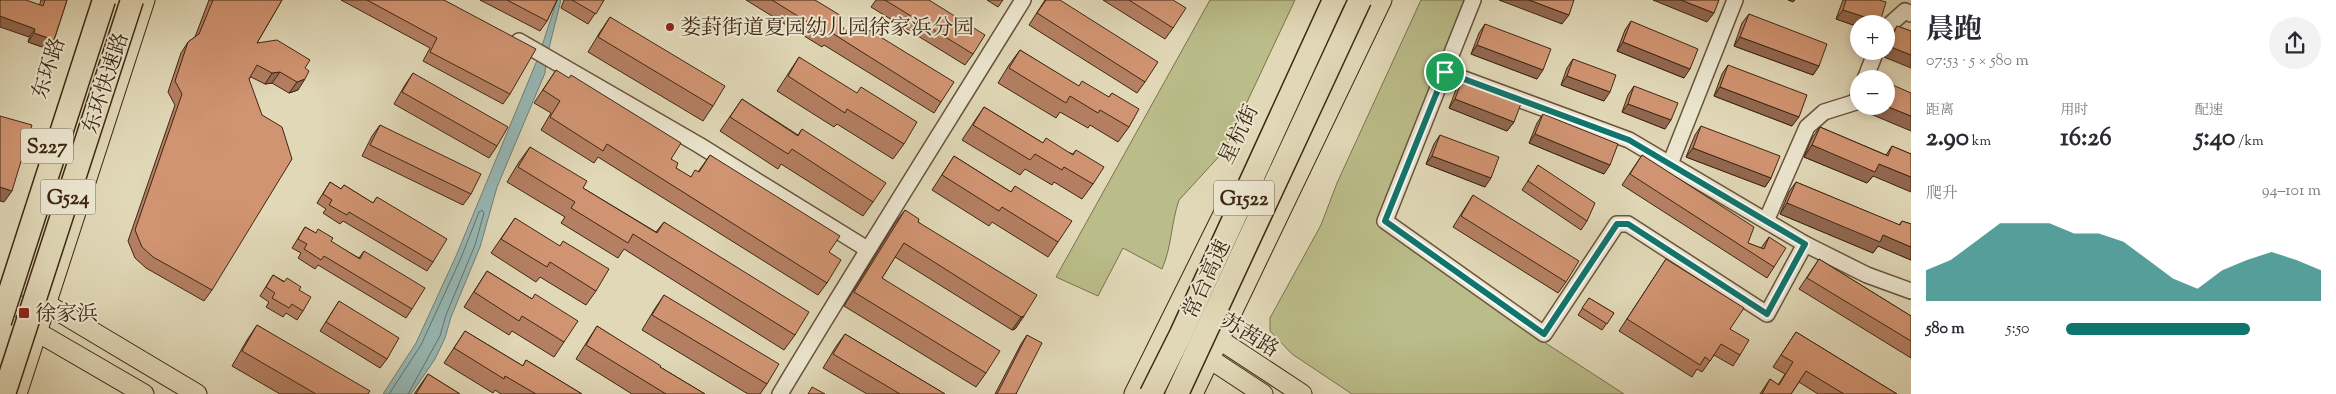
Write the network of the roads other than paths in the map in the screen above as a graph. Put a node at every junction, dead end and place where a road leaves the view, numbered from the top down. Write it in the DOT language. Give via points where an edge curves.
graph roads {
  1 [pos="94,0"];
  2 [pos="104,0"];
  3 [pos="132,0"];
  4 [pos="145,0"];
  5 [pos="1022,0"];
  6 [pos="1328,0"];
  7 [pos="1334,0"];
  8 [pos="1360,0"];
  9 [pos="1382,0"];
  10 [pos="1473,0"];
  11 [pos="1735,0"];
  12 [pos="1911,14"];
  13 [pos="1895,20"];
  14 [pos="502,32"];
  15 [pos="1445,72"];
  16 [pos="1850,104"];
  17 [pos="1670,164"];
  18 [pos="1766,221"];
  19 [pos="19,234"];
  20 [pos="1805,244"];
  21 [pos="867,249"];
  22 [pos="65,250"];
  23 [pos="1911,291"];
  24 [pos="0,293"];
  25 [pos="48,305"];
  26 [pos="0,309"];
  27 [pos="1171,320"];
  28 [pos="0,322"];
  29 [pos="38,332"];
  30 [pos="1220,340"];
  31 [pos="1210,359"];
  32 [pos="4,394"];
  33 [pos="17,394"];
  34 [pos="144,394"];
  35 [pos="197,394"];
  36 [pos="780,394"];
  37 [pos="1134,394"];
  38 [pos="1151,394"];
  39 [pos="1177,394"];
  40 [pos="1193,394"];
  41 [pos="1263,394"];
  42 [pos="1302,394"];
  1 -- 19 [label="main road, 东环路 / S227"];
  2 -- 28 [label="highway, 东环快速路 / G524, bridge"];
  3 -- 32 [label="highway, 东环快速路 / G524, bridge"];
  4 -- 22 [label="main road, S227"];
  5 -- 21 [label="street"];
  6 -- 27 [label="main road, 星杭街"];
  7 -- 38 [label="highway, 常台高速 / G1522, bridge"];
  8 -- 39 [label="highway, 常台高速 / G1522, bridge"];
  9 -- 30 [label="main road"];
  10 -- 15 [label="street"];
  11 -- 17 [label="street"];
  12 -- 13 [label="street" via="1904,12"];
  14 -- 21 [label="street" via="699,145"];
  15 -- 17 [label="street" via="1629,140"];
  15 -- 20 [label="street" via="1385,221 1544,334 1617,224 1628,224 1767,314"];
  16 -- 18 [label="street" via="1824,112 1808,127"];
  17 -- 18 [label="street"];
  18 -- 20 [label="street"];
  19 -- 22 [label="main road"];
  19 -- 24 [label="main road, 东环路 / S227"];
  20 -- 23 [label="street" via="1867,275"];
  21 -- 36 [label="street"];
  22 -- 25 [label="main road, S227"];
  25 -- 26 [label="main road"];
  25 -- 29 [label="main road, S227"];
  25 -- 35 [label="main road"];
  26 -- 29 [label="main road"];
  27 -- 30 [label="main road, 苏茜路"];
  27 -- 31 [label="main road, 苏茜路"];
  27 -- 37 [label="main road, 星杭街"];
  29 -- 33 [label="main road, S227"];
  29 -- 34 [label="main road"];
  30 -- 31 [label="main road"];
  30 -- 42 [label="main road, 苏茜路"];
  31 -- 40 [label="main road"];
  31 -- 41 [label="main road, 苏茜路"];
}
